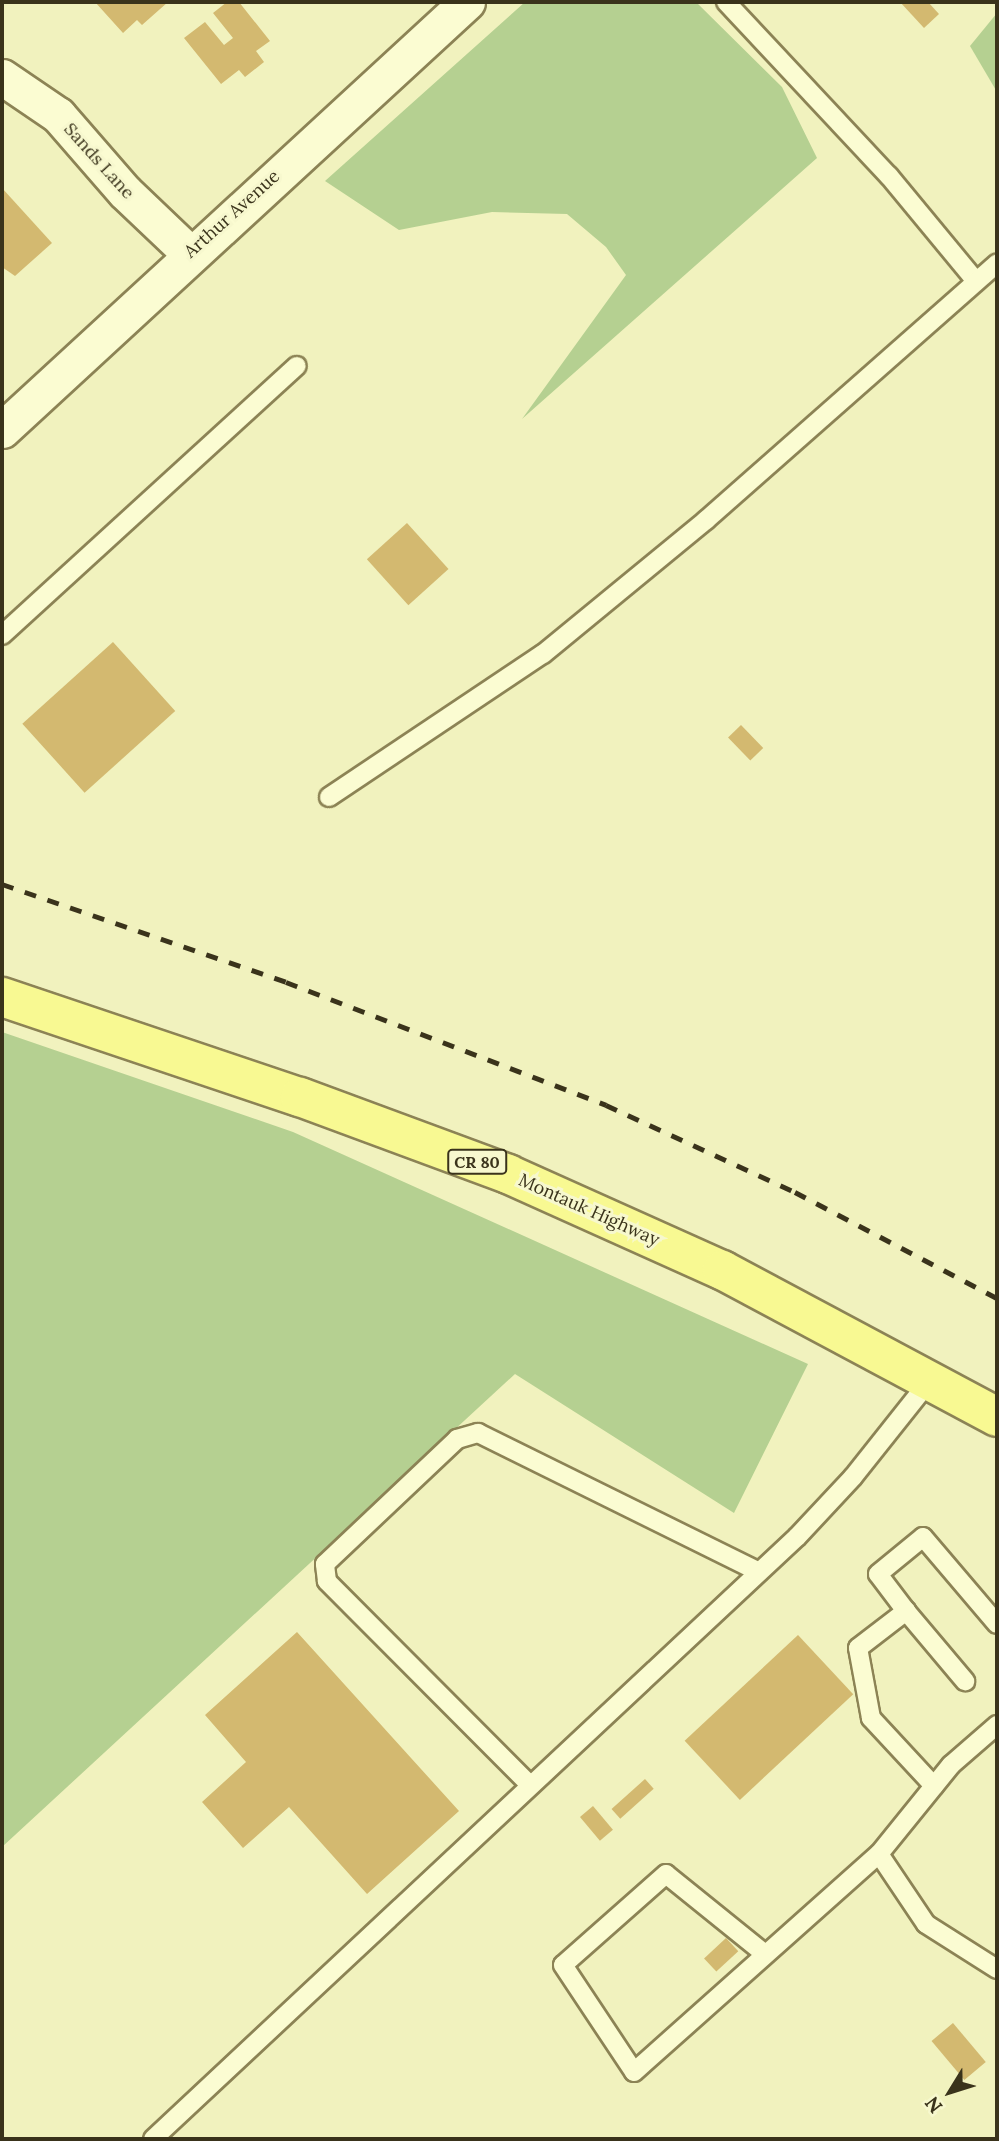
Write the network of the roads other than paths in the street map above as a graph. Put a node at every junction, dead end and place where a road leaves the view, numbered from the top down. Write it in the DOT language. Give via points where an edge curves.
graph roads {
  1 [pos="467,2"];
  2 [pos="726,2"];
  3 [pos="2,77"];
  4 [pos="189,253"];
  5 [pos="997,262"];
  6 [pos="976,281"];
  7 [pos="297,366"];
  8 [pos="2,430"];
  9 [pos="2,635"];
  10 [pos="329,797"];
  11 [pos="2,997"];
  12 [pos="931,1378"];
  13 [pos="997,1417"];
  14 [pos="759,1572"];
  15 [pos="906,1611"];
  16 [pos="997,1624"];
  17 [pos="965,1681"];
  18 [pos="997,1725"];
  19 [pos="530,1785"];
  20 [pos="934,1786"];
  21 [pos="879,1854"];
  22 [pos="765,1954"];
  23 [pos="997,1969"];
  24 [pos="153,2139"];
  1 -- 4 [label="street, Arthur Avenue"];
  2 -- 6 [label="lane" via="889,176"];
  3 -- 4 [label="street, Sands Lane" via="58,115 125,192"];
  4 -- 8 [label="street, Arthur Avenue"];
  5 -- 6 [label="lane"];
  6 -- 10 [label="lane" via="706,520 543,653"];
  7 -- 9 [label="lane"];
  11 -- 12 [label="main road, Montauk Highway / CR 80" via="300,1097 508,1174 722,1270"];
  12 -- 13 [label="main road, Montauk Highway / CR 80"];
  12 -- 14 [label="lane" via="852,1477"];
  14 -- 19 [label="lane"];
  14 -- 19 [label="lane" via="478,1433 457,1439 325,1564 327,1581"];
  15 -- 16 [label="lane" via="878,1574 923,1537"];
  15 -- 17 [label="lane"];
  15 -- 20 [label="lane" via="858,1648 872,1718"];
  18 -- 20 [label="lane"];
  19 -- 24 [label="lane"];
  20 -- 21 [label="lane"];
  21 -- 22 [label="lane"];
  21 -- 23 [label="lane" via="926,1924"];
  22 -- 22 [label="lane" via="634,2072 563,1965 666,1874"];
}
